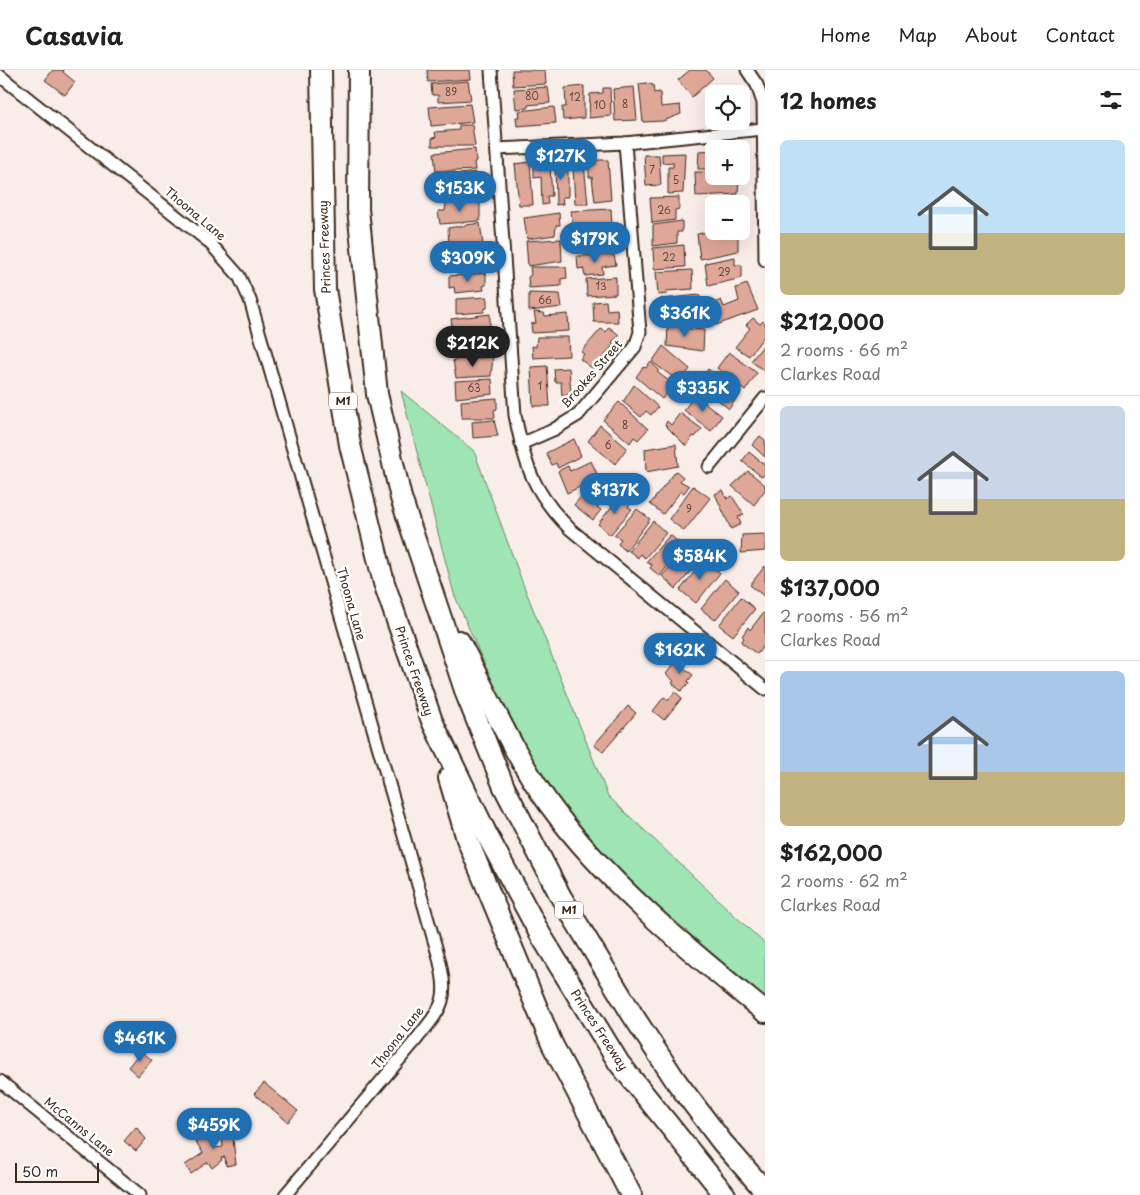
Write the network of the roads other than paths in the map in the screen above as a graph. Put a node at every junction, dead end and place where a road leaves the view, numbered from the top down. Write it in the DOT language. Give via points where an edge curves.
graph roads {
  1 [pos="320,70"];
  2 [pos="358,70"];
  3 [pos="491,70"];
  4 [pos="746,70"];
  5 [pos="0,76"];
  6 [pos="763,129"];
  7 [pos="625,143"];
  8 [pos="497,149"];
  9 [pos="765,260"];
  10 [pos="765,398"];
  11 [pos="520,444"];
  12 [pos="709,467"];
  13 [pos="435,595"];
  14 [pos="765,689"];
  15 [pos="432,721"];
  16 [pos="765,1012"];
  17 [pos="0,1081"];
  18 [pos="765,1191"];
  19 [pos="140,1195"];
  20 [pos="285,1195"];
  21 [pos="631,1195"];
  22 [pos="724,1195"];
  1 -- 15 [label="highway, Princes Freeway / M1" via="325,289 350,445 384,583"];
  2 -- 13 [label="highway, M1" via="358,209 377,394 401,498"];
  3 -- 8 [label="street"];
  4 -- 6 [label="street" via="758,86 763,103"];
  5 -- 20 [label="street, Thoona Lane" via="209,242 239,276 250,300 439,958 444,982 442,1001 431,1020"];
  6 -- 7 [label="street"];
  6 -- 9 [label="street"];
  7 -- 8 [label="street"];
  7 -- 11 [label="street, Brookes Street" via="638,340 578,415"];
  8 -- 11 [label="street" via="515,415"];
  10 -- 12 [label="street"];
  11 -- 14 [label="street" via="535,486 553,512"];
  13 -- 16 [label="highway" via="520,757 549,803 585,849 686,947"];
  13 -- 18 [label="highway, M1" via="467,696 504,787 561,897 676,1081 722,1142"];
  15 -- 21 [label="highway" via="467,839 514,955 552,1044"];
  15 -- 22 [label="highway, Princes Freeway / M1" via="488,837 540,934 614,1055"];
  17 -- 19 [label="street, McCanns Lane"];
}
